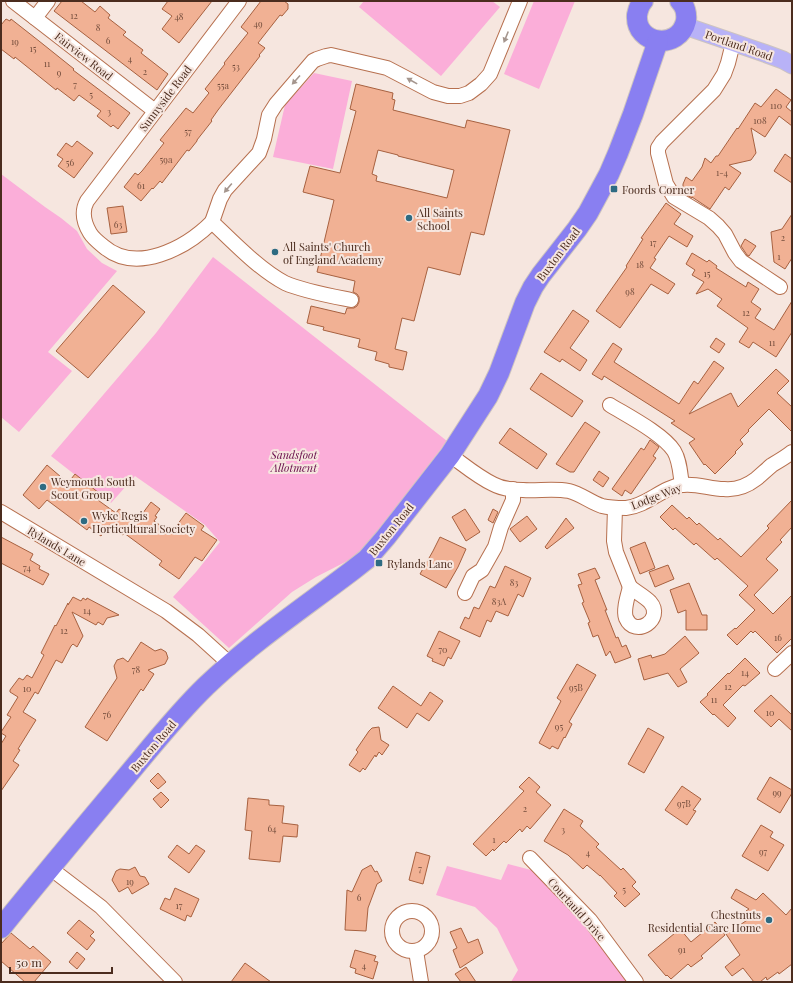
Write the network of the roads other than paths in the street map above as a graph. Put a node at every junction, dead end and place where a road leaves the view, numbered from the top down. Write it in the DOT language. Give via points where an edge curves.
graph roads {
  1 [pos="13,1"];
  2 [pos="48,1"];
  3 [pos="239,1"];
  4 [pos="520,1"];
  5 [pos="643,1"];
  6 [pos="680,1"];
  7 [pos="35,18"];
  8 [pos="684,26"];
  9 [pos="658,41"];
  10 [pos="732,43"];
  11 [pos="792,65"];
  12 [pos="155,110"];
  13 [pos="212,222"];
  14 [pos="780,287"];
  15 [pos="350,300"];
  16 [pos="610,405"];
  17 [pos="792,452"];
  18 [pos="450,455"];
  19 [pos="682,484"];
  20 [pos="513,489"];
  21 [pos="615,508"];
  22 [pos="1,512"];
  23 [pos="630,587"];
  24 [pos="465,593"];
  25 [pos="792,653"];
  26 [pos="230,664"];
  27 [pos="775,669"];
  28 [pos="530,858"];
  29 [pos="50,868"];
  30 [pos="1,928"];
  31 [pos="416,951"];
  32 [pos="175,982"];
  33 [pos="421,982"];
  34 [pos="636,982"];
  1 -- 7 [label="street, Fairview Road"];
  2 -- 7 [label="street"];
  3 -- 12 [label="street, Sunnyside Road"];
  4 -- 13 [label="street, one-way" via="490,74 475,89 460,96 433,92 387,68 331,55 313,62 276,104 270,115 259,153 225,190"];
  5 -- 9 [label="highway" via="638,10 639,27 643,34"];
  6 -- 8 [label="highway" via="686,11"];
  7 -- 12 [label="street, Fairview Road"];
  8 -- 9 [label="highway" via="671,40"];
  8 -- 10 [label="main road, Portland Road"];
  9 -- 18 [label="highway, Buxton Road" via="609,174 588,213 533,287 494,384"];
  10 -- 11 [label="main road, Portland Road"];
  10 -- 14 [label="street" via="724,74 714,90 662,142 658,153 666,184 674,196 709,218 725,234 741,261"];
  12 -- 13 [label="street, Sunnyside Road" via="84,206 85,221 92,236 111,252 138,258 170,251 188,242"];
  13 -- 15 [label="street" via="271,274 286,283"];
  16 -- 19 [label="street" via="668,444 677,459"];
  17 -- 19 [label="street, Lodge Way" via="744,486 716,489"];
  18 -- 20 [label="street, Lodge Way" via="494,485"];
  18 -- 26 [label="highway, Buxton Road" via="367,559"];
  19 -- 21 [label="street, Lodge Way" via="664,490 639,505"];
  20 -- 21 [label="street, Lodge Way" via="564,490 602,506"];
  20 -- 24 [label="street" via="512,500 495,547"];
  21 -- 23 [label="street" via="616,552"];
  22 -- 26 [label="street, Rylands Lane" via="166,611"];
  25 -- 27 [label="street"];
  26 -- 29 [label="highway, Buxton Road" via="173,722"];
  28 -- 34 [label="street, Courtauld Drive" via="590,920"];
  29 -- 30 [label="highway, Buxton Road"];
  29 -- 32 [label="street" via="101,907"];
  31 -- 33 [label="street"];
}
